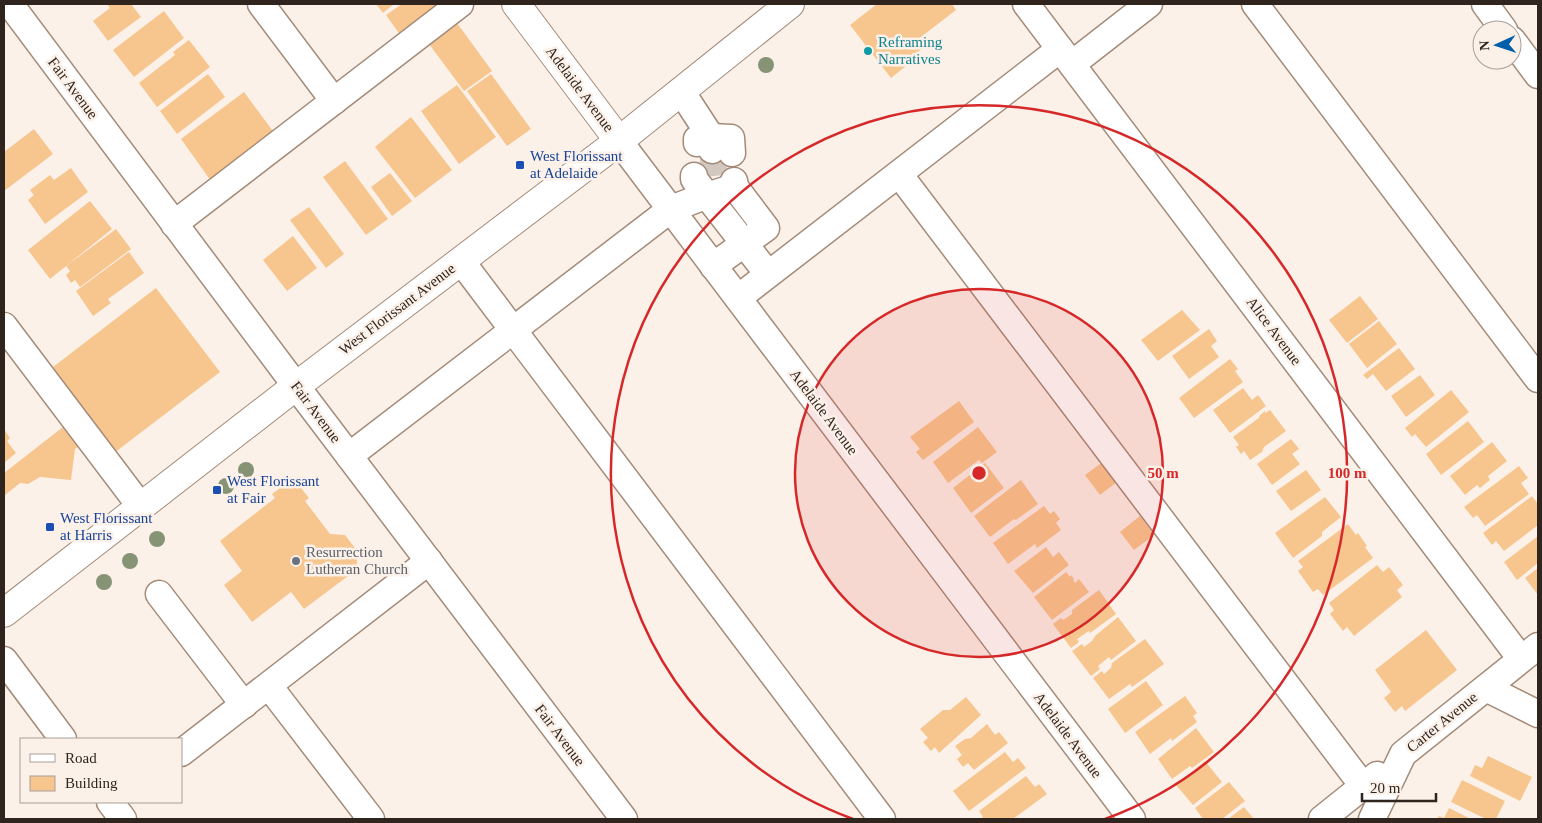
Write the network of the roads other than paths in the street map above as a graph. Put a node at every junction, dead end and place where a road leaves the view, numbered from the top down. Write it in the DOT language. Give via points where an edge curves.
graph roads {
  1 [pos="10,4"];
  2 [pos="262,4"];
  3 [pos="460,4"];
  4 [pos="516,4"];
  5 [pos="790,4"];
  6 [pos="1026,4"];
  7 [pos="1149,4"];
  8 [pos="1254,4"];
  9 [pos="1485,4"];
  10 [pos="1497,20"];
  11 [pos="1522,53"];
  12 [pos="1066,57"];
  13 [pos="1538,75"];
  14 [pos="681,92"];
  15 [pos="334,101"];
  16 [pos="619,141"];
  17 [pos="713,147"];
  18 [pos="899,174"];
  19 [pos="671,209"];
  20 [pos="174,224"];
  21 [pos="745,243"];
  22 [pos="461,261"];
  23 [pos="713,266"];
  24 [pos="768,274"];
  25 [pos="738,298"];
  26 [pos="4,326"];
  27 [pos="514,330"];
  28 [pos="1538,379"];
  29 [pos="296,386"];
  30 [pos="349,456"];
  31 [pos="141,507"];
  32 [pos="428,561"];
  33 [pos="159,594"];
  34 [pos="4,613"];
  35 [pos="1530,652"];
  36 [pos="4,660"];
  37 [pos="268,686"];
  38 [pos="1486,688"];
  39 [pos="244,705"];
  40 [pos="1538,714"];
  41 [pos="62,738"];
  42 [pos="182,752"];
  43 [pos="1403,754"];
  44 [pos="1363,786"];
  45 [pos="371,819"];
  46 [pos="624,819"];
  47 [pos="882,819"];
  48 [pos="1132,819"];
  49 [pos="1322,819"];
  50 [pos="1372,819"];
  1 -- 20 [label="street, Fair Avenue"];
  2 -- 15 [label="street"];
  3 -- 15 [label="street"];
  4 -- 16 [label="main road, Adelaide Avenue"];
  5 -- 14 [label="main road, West Florissant Avenue"];
  6 -- 12 [label="street, Alice Avenue"];
  7 -- 12 [label="street"];
  8 -- 28 [label="street"];
  9 -- 10 [label="street"];
  11 -- 13 [label="street"];
  12 -- 18 [label="street"];
  12 -- 35 [label="street, Alice Avenue"];
  14 -- 16 [label="main road, West Florissant Avenue"];
  14 -- 17 [label="street"];
  15 -- 20 [label="street"];
  16 -- 19 [label="street, Adelaide Avenue"];
  16 -- 22 [label="main road, West Florissant Avenue"];
  18 -- 24 [label="street"];
  18 -- 44 [label="street"];
  19 -- 21 [label="street" via="718,186 766,228"];
  19 -- 23 [label="street, Adelaide Avenue"];
  19 -- 27 [label="street"];
  20 -- 29 [label="street, Fair Avenue"];
  21 -- 23 [label="street"];
  21 -- 24 [label="street"];
  22 -- 27 [label="street"];
  22 -- 29 [label="main road, West Florissant Avenue"];
  23 -- 25 [label="street, Adelaide Avenue"];
  24 -- 25 [label="street"];
  25 -- 48 [label="street, Adelaide Avenue"];
  26 -- 31 [label="street"];
  27 -- 30 [label="street"];
  27 -- 47 [label="street"];
  29 -- 30 [label="street, Fair Avenue"];
  29 -- 31 [label="main road, West Florissant Avenue"];
  30 -- 32 [label="street, Fair Avenue"];
  31 -- 34 [label="main road, West Florissant Avenue"];
  32 -- 37 [label="street"];
  32 -- 46 [label="street, Fair Avenue"];
  33 -- 39 [label="street"];
  35 -- 38 [label="street, Carter Avenue"];
  36 -- 41 [label="street"];
  37 -- 39 [label="street"];
  37 -- 45 [label="street"];
  38 -- 40 [label="street"];
  38 -- 43 [label="street, Carter Avenue"];
  39 -- 42 [label="street"];
  43 -- 44 [label="street"];
  43 -- 50 [label="street, Carter Avenue"];
  44 -- 49 [label="street"];
}
